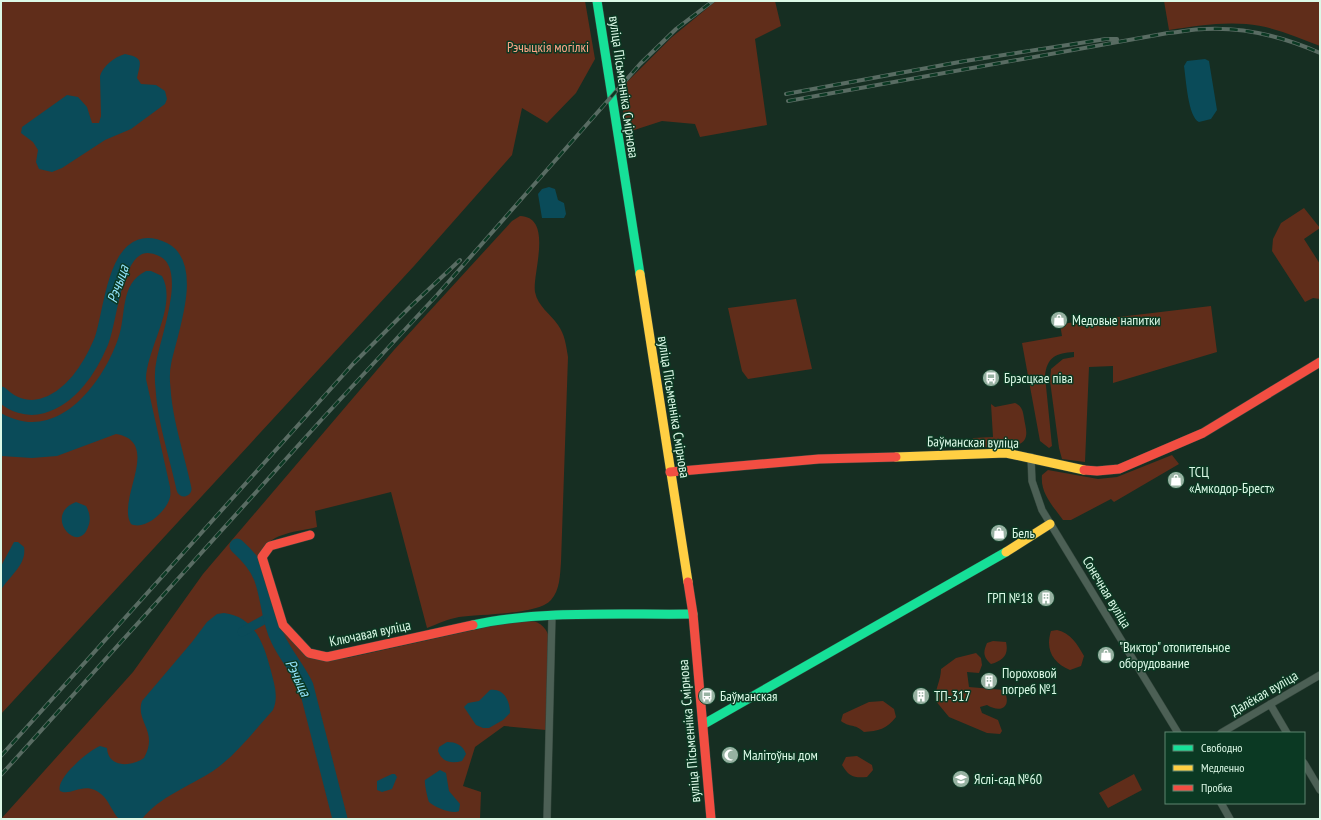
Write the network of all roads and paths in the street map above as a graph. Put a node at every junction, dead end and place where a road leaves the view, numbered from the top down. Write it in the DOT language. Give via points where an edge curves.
graph roads {
  1 [pos="597,1"];
  2 [pos="1320,362"];
  3 [pos="1031,457"];
  4 [pos="670,472"];
  5 [pos="1050,524"];
  6 [pos="310,535"];
  7 [pos="693,614"];
  8 [pos="552,616"];
  9 [pos="1320,676"];
  10 [pos="1270,704"];
  11 [pos="704,724"];
  12 [pos="1177,732"];
  13 [pos="1223,732"];
  14 [pos="1286,732"];
  15 [pos="1305,765"];
  16 [pos="1320,790"];
  17 [pos="1222,804"];
  18 [pos="547,819"];
  19 [pos="711,819"];
  20 [pos="1230,819"];
  1 -- 4 [label="street, вуліца Пісьменніка Смірнова"];
  2 -- 3 [label="street, Баўманская вуліца" via="1203,433 1119,469 1076,469"];
  3 -- 4 [label="street, Баўманская вуліца" via="1006,453 852,457"];
  3 -- 5 [label="street, Сонечная вуліца" via="1036,498"];
  4 -- 7 [label="street, вуліца Пісьменніка Смірнова"];
  5 -- 11 [label="street" via="999,557"];
  5 -- 12 [label="street, Сонечная вуліца"];
  6 -- 8 [label="street, Ключавая вуліца" via="270,546 262,557 283,625 309,653 327,657 500,619"];
  7 -- 8 [label="street, Ключавая вуліца"];
  7 -- 11 [label="street, вуліца Пісьменніка Смірнова"];
  8 -- 18 [label="street"];
  9 -- 10 [label="street, Далёкая вуліца"];
  10 -- 13 [label="street, Далёкая вуліца"];
  10 -- 14 [label="street"];
  11 -- 19 [label="street, вуліца Пісьменніка Смірнова"];
  15 -- 16 [label="street"];
  17 -- 20 [label="street"];
}
